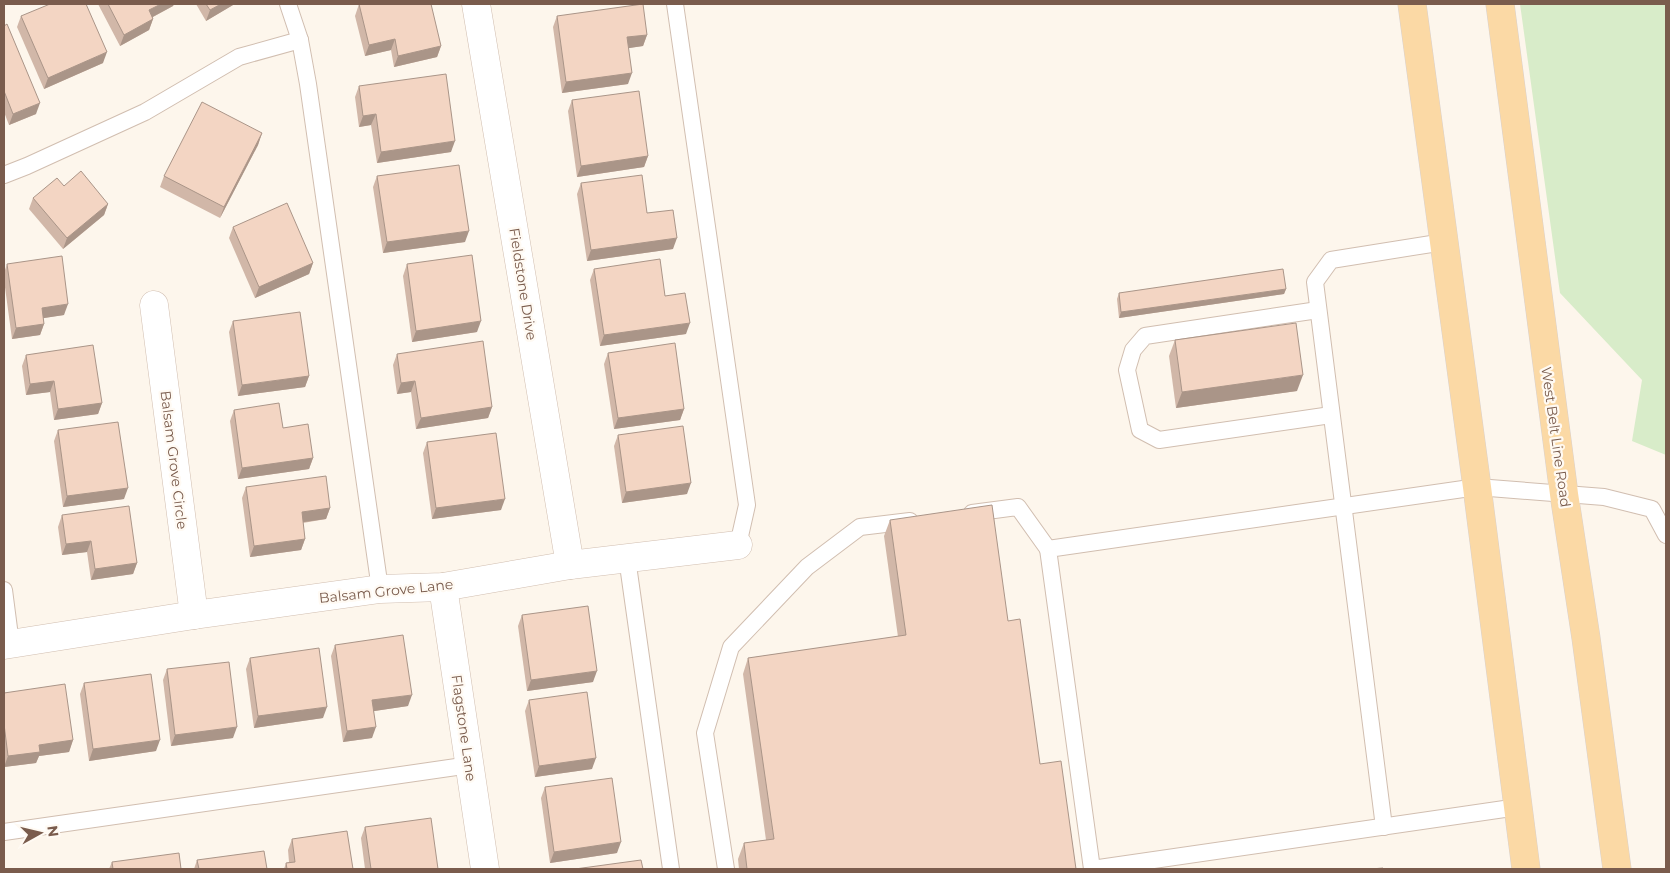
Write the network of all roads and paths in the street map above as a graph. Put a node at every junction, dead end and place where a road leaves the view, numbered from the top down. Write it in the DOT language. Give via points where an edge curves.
graph roads {
  1 [pos="288,4"];
  2 [pos="476,4"];
  3 [pos="674,4"];
  4 [pos="1412,4"];
  5 [pos="1500,4"];
  6 [pos="300,40"];
  7 [pos="4,175"];
  8 [pos="1444,242"];
  9 [pos="154,305"];
  10 [pos="1318,310"];
  11 [pos="1332,415"];
  12 [pos="1477,487"];
  13 [pos="1564,494"];
  14 [pos="1343,506"];
  15 [pos="959,514"];
  16 [pos="929,518"];
  17 [pos="1666,535"];
  18 [pos="738,545"];
  19 [pos="1048,549"];
  20 [pos="626,558"];
  21 [pos="570,565"];
  22 [pos="443,586"];
  23 [pos="380,589"];
  24 [pos="4,590"];
  25 [pos="194,615"];
  26 [pos="7,644"];
  27 [pos="470,766"];
  28 [pos="1518,807"];
  29 [pos="1384,827"];
  30 [pos="4,832"];
  31 [pos="485,869"];
  32 [pos="671,869"];
  33 [pos="726,869"];
  34 [pos="1092,869"];
  35 [pos="1526,869"];
  36 [pos="1618,869"];
  1 -- 6 [label="lane"];
  2 -- 21 [label="street, Fieldstone Drive"];
  3 -- 18 [label="lane" via="747,505"];
  4 -- 8 [label="main road"];
  5 -- 13 [label="main road, West Belt Line Road"];
  6 -- 7 [label="lane" via="239,57 145,112"];
  6 -- 23 [label="lane"];
  8 -- 10 [label="lane" via="1331,260 1315,282"];
  8 -- 12 [label="main road"];
  9 -- 25 [label="street, Balsam Grove Circle"];
  10 -- 11 [label="lane"];
  10 -- 11 [label="lane" via="1145,336 1133,350 1127,370 1140,430 1159,440"];
  11 -- 14 [label="lane"];
  12 -- 13 [label="lane"];
  12 -- 14 [label="lane"];
  12 -- 28 [label="main road"];
  13 -- 17 [label="lane" via="1604,497 1652,509"];
  13 -- 36 [label="main road, West Belt Line Road"];
  14 -- 19 [label="lane"];
  14 -- 29 [label="lane"];
  15 -- 19 [label="lane" via="1018,507"];
  16 -- 33 [label="lane" via="860,527 807,567 731,647 705,733"];
  18 -- 20 [label="street, Balsam Grove Lane"];
  19 -- 34 [label="lane"];
  20 -- 21 [label="street, Balsam Grove Lane"];
  20 -- 32 [label="lane"];
  21 -- 22 [label="street, Balsam Grove Lane"];
  22 -- 23 [label="street, Balsam Grove Lane"];
  22 -- 27 [label="street, Flagstone Lane"];
  23 -- 25 [label="street, Balsam Grove Lane"];
  24 -- 26 [label="lane"];
  25 -- 26 [label="street, Balsam Grove Lane"];
  27 -- 30 [label="lane"];
  27 -- 31 [label="street, Flagstone Lane"];
  28 -- 29 [label="lane"];
  28 -- 35 [label="main road"];
  29 -- 34 [label="lane"];
}
